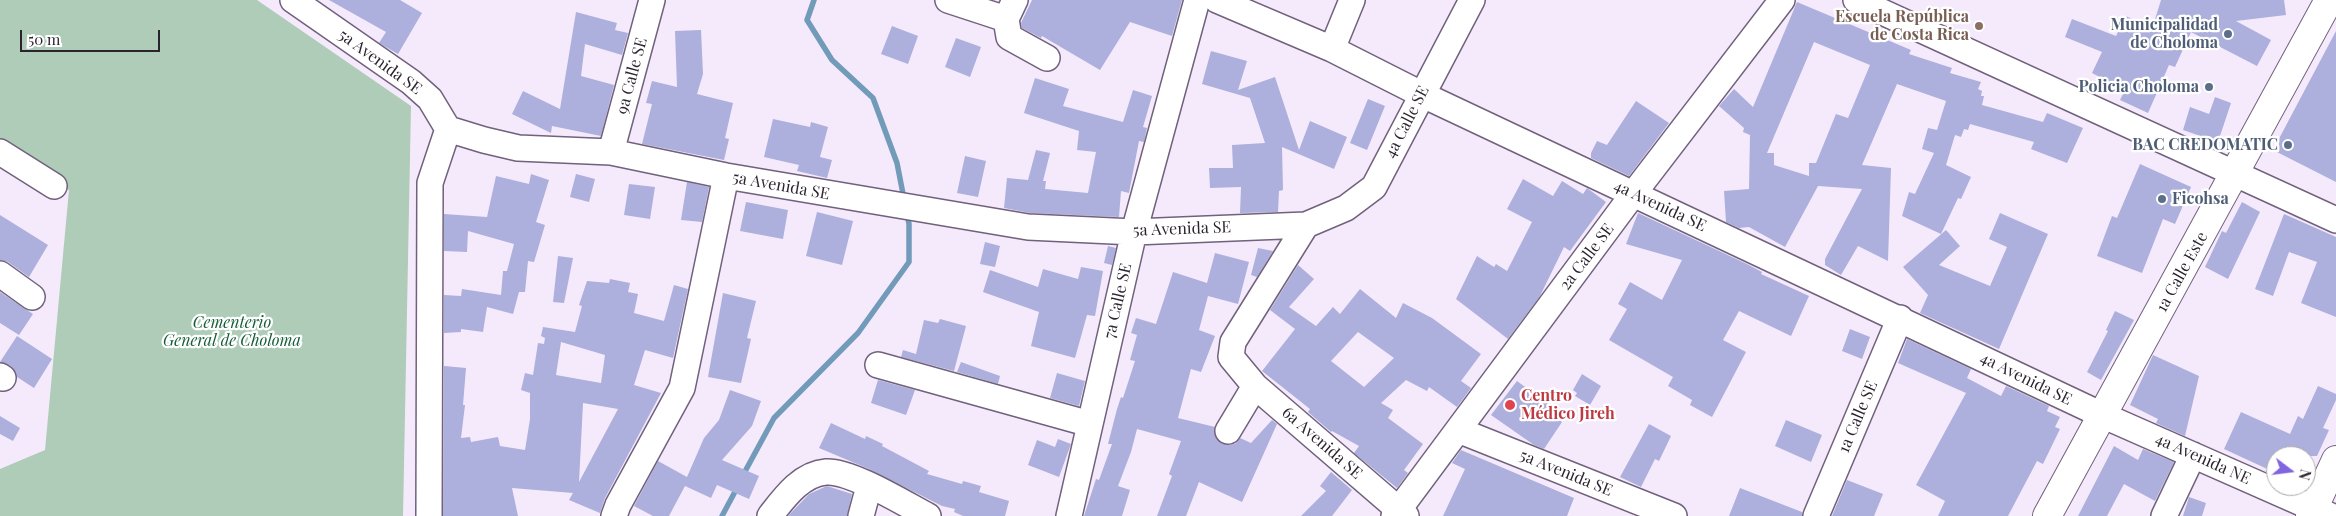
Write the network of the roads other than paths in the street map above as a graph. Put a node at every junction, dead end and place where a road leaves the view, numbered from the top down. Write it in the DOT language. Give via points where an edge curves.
graph roads {
  1 [pos="293,0"];
  2 [pos="652,0"];
  3 [pos="948,0"];
  4 [pos="1197,0"];
  5 [pos="1217,0"];
  6 [pos="1352,0"];
  7 [pos="1472,0"];
  8 [pos="1782,0"];
  9 [pos="1856,0"];
  10 [pos="2329,0"];
  11 [pos="1010,10"];
  12 [pos="1332,48"];
  13 [pos="1047,58"];
  14 [pos="1421,94"];
  15 [pos="448,129"];
  16 [pos="0,152"];
  17 [pos="612,152"];
  18 [pos="2236,173"];
  19 [pos="726,176"];
  20 [pos="54,186"];
  21 [pos="1634,193"];
  22 [pos="2336,220"];
  23 [pos="1312,223"];
  24 [pos="1134,232"];
  25 [pos="0,274"];
  26 [pos="32,297"];
  27 [pos="1900,318"];
  28 [pos="878,365"];
  29 [pos="1256,386"];
  30 [pos="2102,415"];
  31 [pos="1090,424"];
  32 [pos="1458,430"];
  33 [pos="1228,431"];
  34 [pos="2193,455"];
  35 [pos="2336,460"];
  36 [pos="869,486"];
  37 [pos="2318,513"];
  38 [pos="1400,514"];
  39 [pos="429,516"];
  40 [pos="614,516"];
  41 [pos="770,516"];
  42 [pos="861,516"];
  43 [pos="928,516"];
  44 [pos="1068,516"];
  45 [pos="1674,516"];
  46 [pos="1816,516"];
  47 [pos="2047,516"];
  48 [pos="2164,516"];
  1 -- 15 [label="street, 5a Avenida SE" via="411,82 430,99"];
  2 -- 17 [label="street, 9a Calle SE"];
  3 -- 11 [label="street"];
  4 -- 24 [label="street, 7a Calle SE"];
  5 -- 12 [label="street, 4a Avenida SE"];
  6 -- 12 [label="street"];
  7 -- 14 [label="street, 4a Calle SE"];
  8 -- 21 [label="street, 2a Calle SE"];
  9 -- 18 [label="street"];
  10 -- 18 [label="main road, 1a Calle Este"];
  11 -- 13 [label="street" via="1009,36"];
  12 -- 14 [label="street, 4a Avenida SE"];
  14 -- 21 [label="street, 4a Avenida SE"];
  14 -- 23 [label="street, 4a Calle SE" via="1374,187 1346,208"];
  15 -- 17 [label="street, 5a Avenida SE" via="518,148"];
  15 -- 39 [label="street" via="430,183"];
  16 -- 20 [label="street"];
  17 -- 19 [label="street, 5a Avenida SE"];
  18 -- 22 [label="street"];
  18 -- 30 [label="main road, 1a Calle Este"];
  19 -- 24 [label="street, 5a Avenida SE" via="1028,227"];
  19 -- 40 [label="street" via="682,388"];
  21 -- 27 [label="street, 4a Avenida SE"];
  21 -- 32 [label="street, 2a Calle SE"];
  23 -- 24 [label="street, 5a Avenida SE"];
  23 -- 29 [label="street, 6a Avenida SE" via="1233,342 1230,357"];
  24 -- 31 [label="street, 7a Calle SE"];
  25 -- 26 [label="street"];
  27 -- 30 [label="street, 4a Avenida SE"];
  27 -- 46 [label="street, 1a Calle SE"];
  28 -- 31 [label="street"];
  29 -- 33 [label="street"];
  29 -- 38 [label="street, 6a Avenida SE"];
  30 -- 34 [label="street, 4a Avenida NE"];
  30 -- 47 [label="main road, 1a Calle Este"];
  31 -- 44 [label="street, 7a Calle SE"];
  32 -- 38 [label="street, 2a Calle SE"];
  32 -- 45 [label="street, 5a Avenida SE"];
  34 -- 37 [label="street, 4a Avenida NE"];
  34 -- 48 [label="street"];
  35 -- 37 [label="main road"];
  36 -- 41 [label="street" via="851,476 827,472 806,478 785,496"];
  36 -- 42 [label="street"];
  36 -- 43 [label="street"];
}
